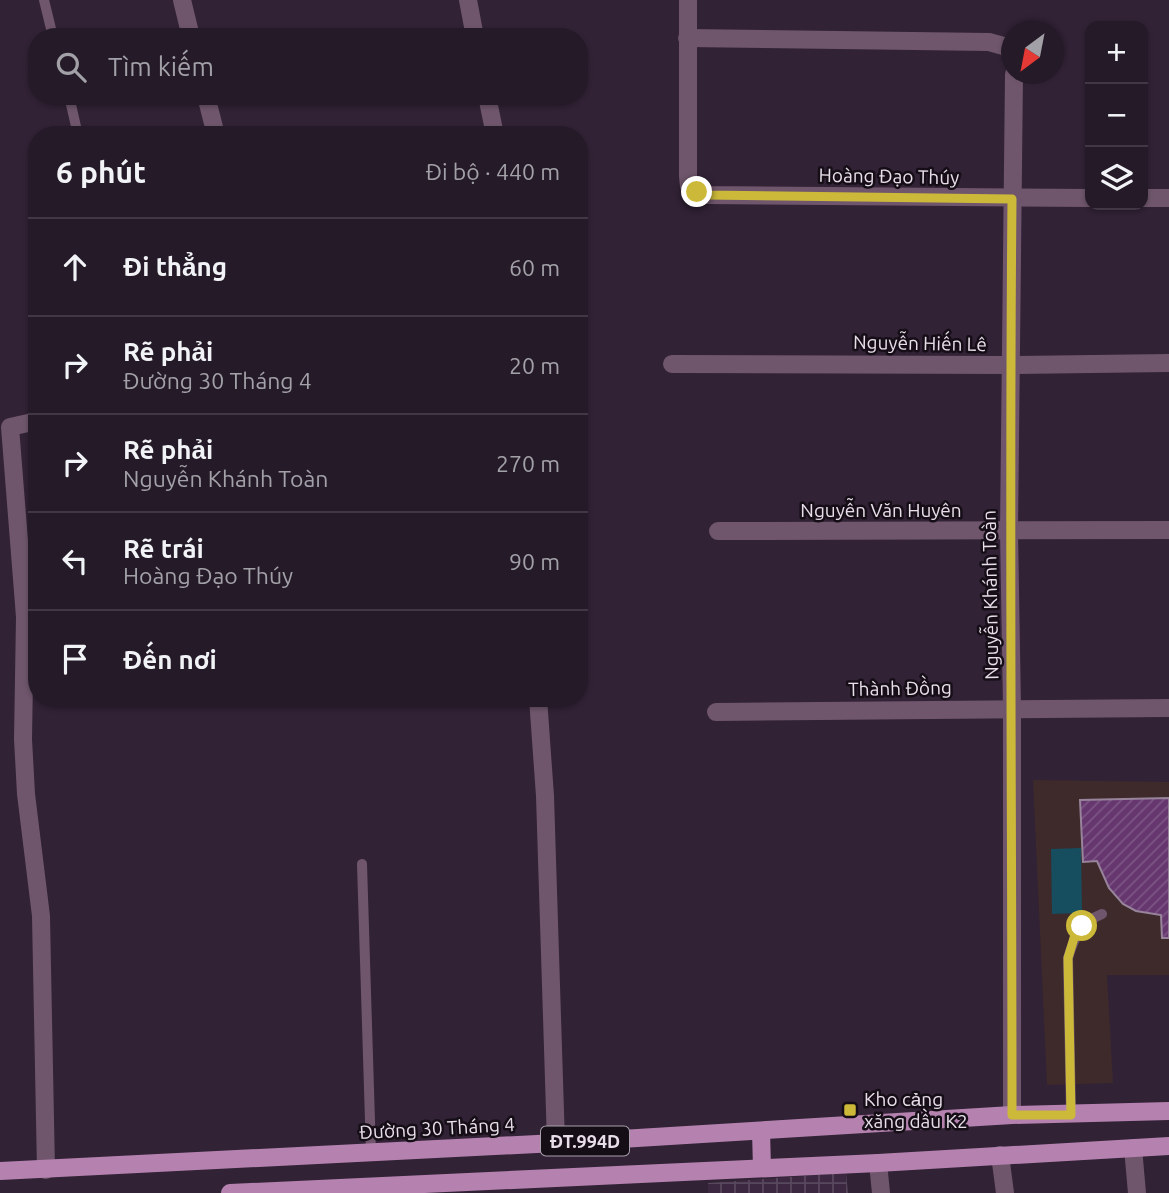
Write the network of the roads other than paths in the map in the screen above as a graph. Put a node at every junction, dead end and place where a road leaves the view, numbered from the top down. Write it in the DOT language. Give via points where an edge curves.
graph roads {
  1 [pos="44,0"];
  2 [pos="182,0"];
  3 [pos="468,0"];
  4 [pos="688,0"];
  5 [pos="51,28"];
  6 [pos="189,28"];
  7 [pos="473,28"];
  8 [pos="687,38"];
  9 [pos="1001,45"];
  10 [pos="1014,84"];
  11 [pos="71,105"];
  12 [pos="208,105"];
  13 [pos="489,105"];
  14 [pos="76,126"];
  15 [pos="214,126"];
  16 [pos="493,126"];
  17 [pos="1085,198"];
  18 [pos="1148,198"];
  19 [pos="1169,198"];
  20 [pos="1012,199"];
  21 [pos="1169,363"];
  22 [pos="671,364"];
  23 [pos="1010,365"];
  24 [pos="28,422"];
  25 [pos="5,423"];
  26 [pos="1169,530"];
  27 [pos="718,531"];
  28 [pos="1009,531"];
  29 [pos="28,606"];
  30 [pos="28,671"];
  31 [pos="539,707"];
  32 [pos="1012,708"];
  33 [pos="1169,708"];
  34 [pos="716,712"];
  35 [pos="362,864"];
  36 [pos="1102,914"];
  37 [pos="1169,1111"];
  38 [pos="1012,1115"];
  39 [pos="1071,1115"];
  40 [pos="761,1130"];
  41 [pos="556,1143"];
  42 [pos="1169,1146"];
  43 [pos="1133,1148"];
  44 [pos="371,1153"];
  45 [pos="1000,1155"];
  46 [pos="878,1163"];
  47 [pos="762,1168"];
  48 [pos="46,1170"];
  49 [pos="0,1171"];
  50 [pos="394,1189"];
  51 [pos="313,1191"];
  52 [pos="230,1193"];
  53 [pos="881,1193"];
  54 [pos="1005,1193"];
  55 [pos="1137,1193"];
  1 -- 5 [label="lane"];
  2 -- 6 [label="street"];
  3 -- 7 [label="street"];
  4 -- 8 [label="street"];
  8 -- 9 [label="street"];
  8 -- 20 [label="street, Hoàng Đạo Thúy" via="690,186 706,195"];
  10 -- 20 [label="street, Nguyễn Khánh Toàn"];
  11 -- 14 [label="lane"];
  12 -- 15 [label="street"];
  13 -- 16 [label="street"];
  17 -- 20 [label="street, Hoàng Đạo Thúy"];
  18 -- 19 [label="street"];
  20 -- 23 [label="street, Nguyễn Khánh Toàn"];
  21 -- 23 [label="street, Nguyễn Hiến Lê"];
  22 -- 23 [label="street, Nguyễn Hiến Lê"];
  23 -- 28 [label="street, Nguyễn Khánh Toàn"];
  24 -- 25 [label="street"];
  25 -- 29 [label="street"];
  26 -- 28 [label="street, Nguyễn Văn Huyên"];
  27 -- 28 [label="street, Nguyễn Văn Huyên"];
  28 -- 32 [label="street, Nguyễn Khánh Toàn"];
  30 -- 48 [label="street" via="23,739 41,916"];
  31 -- 41 [label="street"];
  32 -- 33 [label="street, Thành Đồng"];
  32 -- 34 [label="street, Thành Đồng"];
  32 -- 38 [label="street, Nguyễn Khánh Toàn"];
  35 -- 44 [label="lane"];
  36 -- 39 [label="lane" via="1082,926 1068,958"];
  37 -- 39 [label="main road, Đường 30 Tháng 4 / ĐT.994D"];
  38 -- 39 [label="main road, Đường 30 Tháng 4 / ĐT.994D"];
  38 -- 40 [label="main road, Đường 30 Tháng 4 / ĐT.994D"];
  40 -- 41 [label="main road, Đường 30 Tháng 4 / ĐT.994D"];
  40 -- 47 [label="main road"];
  41 -- 44 [label="main road, Đường 30 Tháng 4 / ĐT.994D"];
  42 -- 43 [label="main road, ĐT.994D"];
  43 -- 45 [label="main road, ĐT.994D"];
  43 -- 55 [label="street"];
  44 -- 48 [label="main road, Đường 30 Tháng 4 / ĐT.994D"];
  45 -- 46 [label="main road, ĐT.994D"];
  45 -- 54 [label="street"];
  46 -- 47 [label="main road, ĐT.994D"];
  46 -- 53 [label="street"];
  47 -- 50 [label="main road, ĐT.994D"];
  48 -- 49 [label="main road, Đường 30 Tháng 4 / ĐT.994D"];
  50 -- 51 [label="main road, ĐT.994D"];
  51 -- 52 [label="main road, ĐT.994D"];
}
